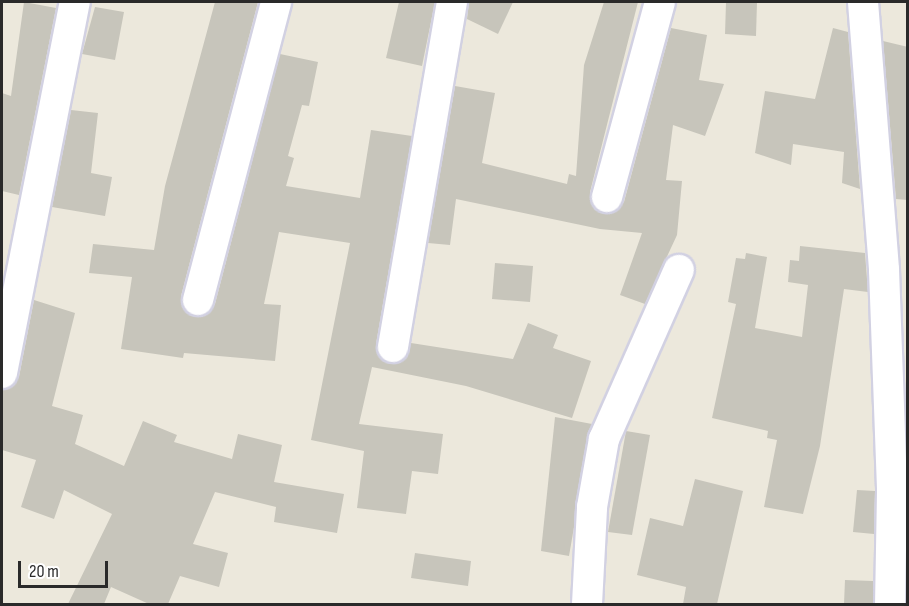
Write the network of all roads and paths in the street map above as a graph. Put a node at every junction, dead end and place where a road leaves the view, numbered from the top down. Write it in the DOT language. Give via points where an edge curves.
graph roads {
  1 [pos="75,2"];
  2 [pos="276,2"];
  3 [pos="452,2"];
  4 [pos="660,2"];
  5 [pos="863,2"];
  6 [pos="607,197"];
  7 [pos="679,270"];
  8 [pos="198,300"];
  9 [pos="393,347"];
  10 [pos="2,373"];
  11 [pos="587,604"];
  12 [pos="890,604"];
  1 -- 10 [label="street"];
  2 -- 8 [label="street"];
  3 -- 9 [label="street"];
  4 -- 6 [label="street"];
  5 -- 12 [label="street" via="884,270 892,492"];
  7 -- 11 [label="street" via="604,439 592,507"];
}
